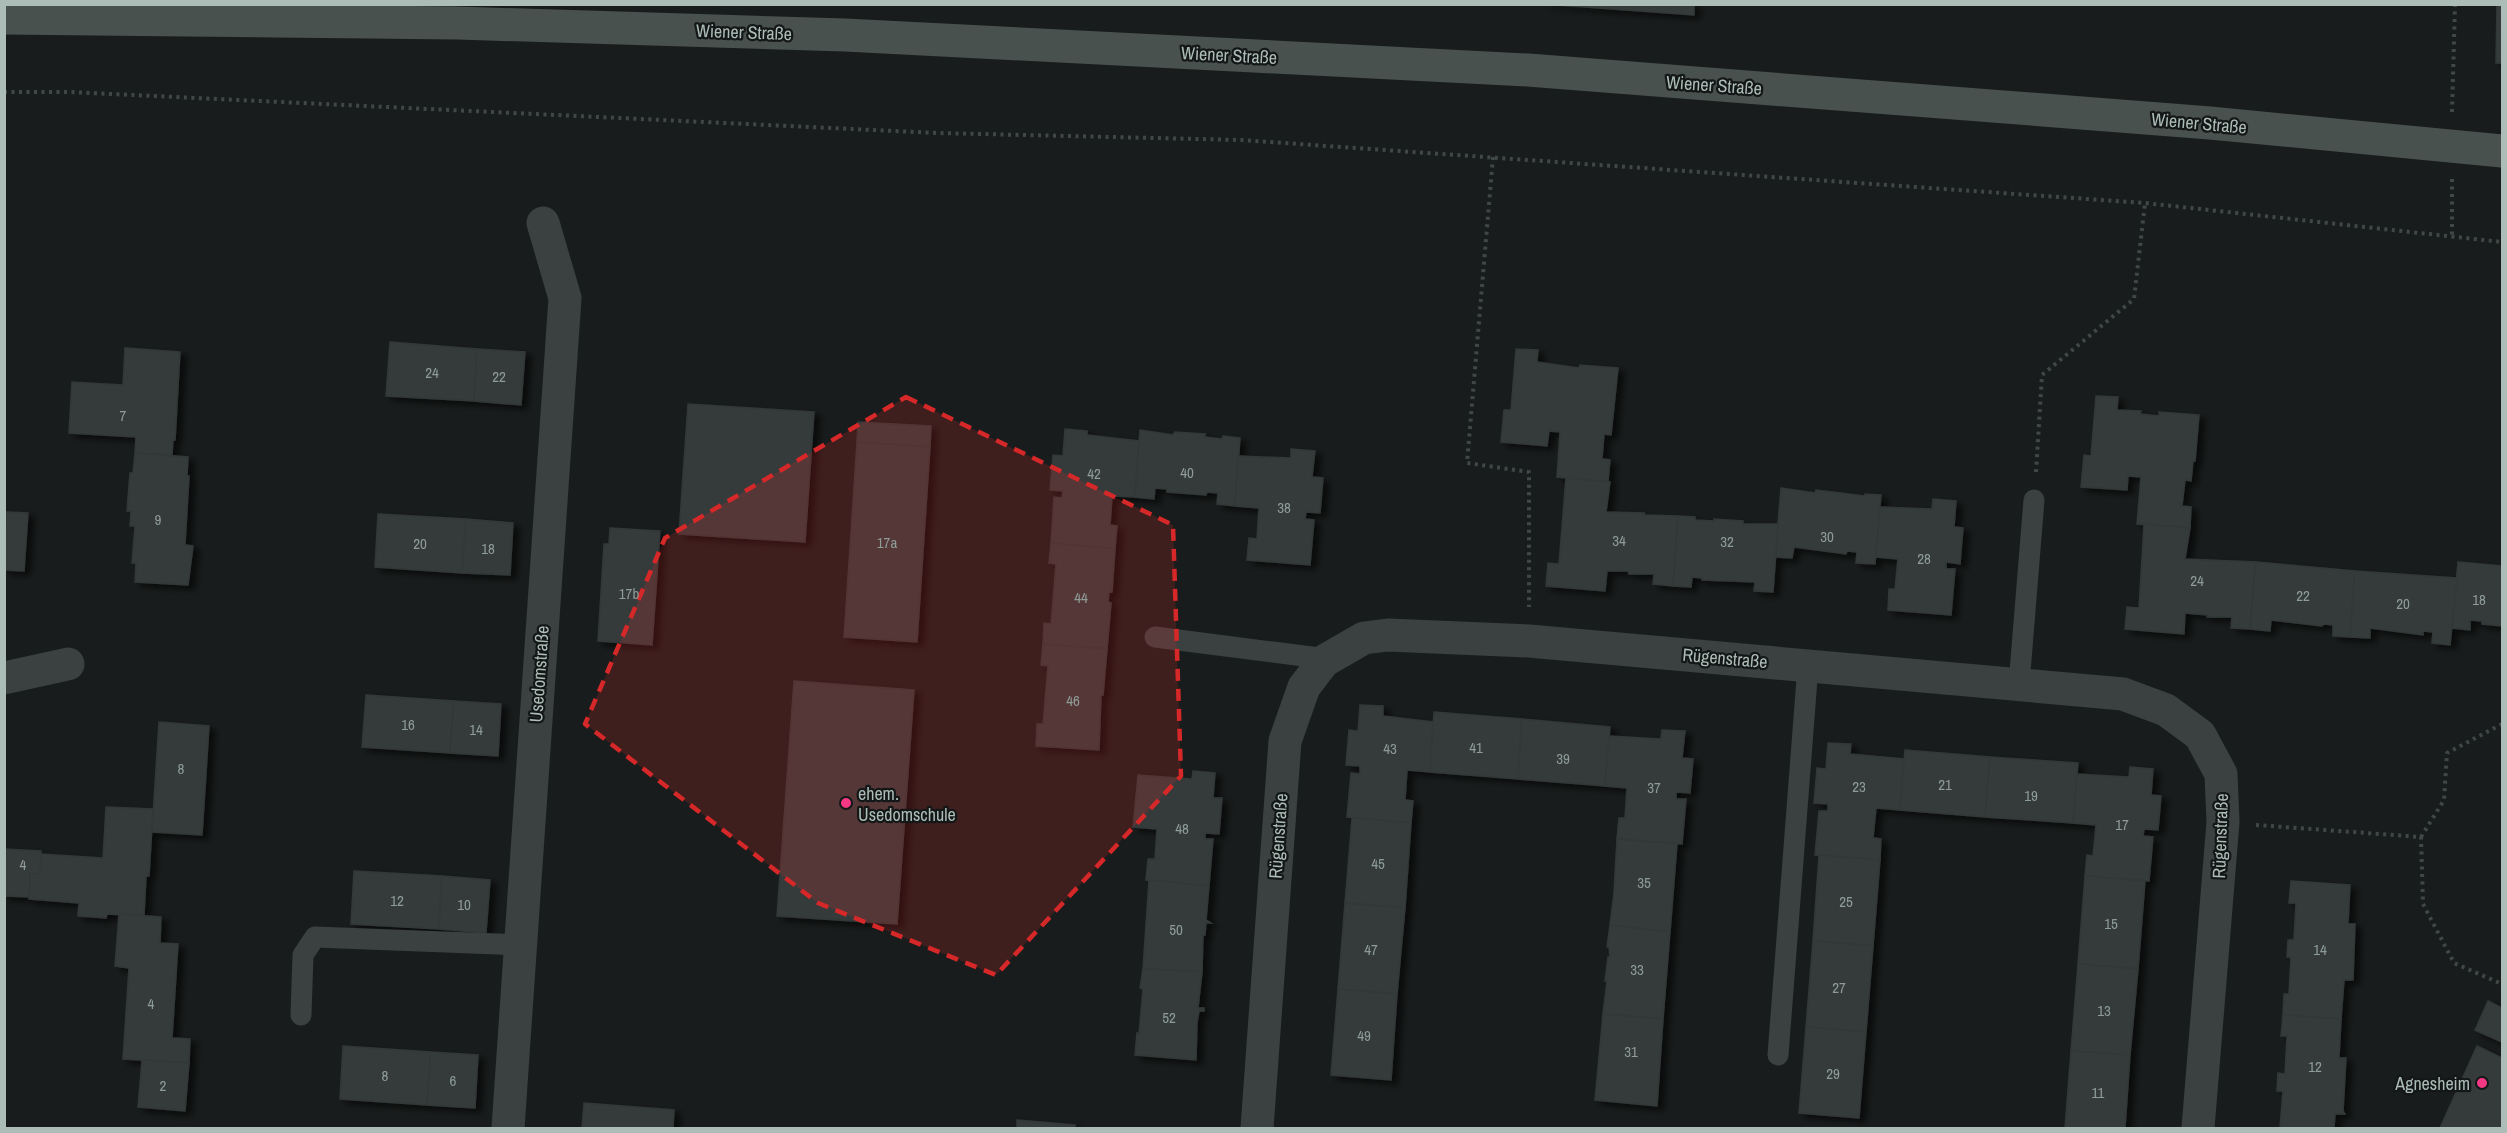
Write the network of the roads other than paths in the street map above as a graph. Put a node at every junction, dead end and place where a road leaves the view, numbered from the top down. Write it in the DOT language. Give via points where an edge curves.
graph roads {
  1 [pos="275,12"];
  2 [pos="4,18"];
  3 [pos="2451,146"];
  4 [pos="2502,151"];
  5 [pos="2502,157"];
  6 [pos="543,223"];
  7 [pos="2034,500"];
  8 [pos="1155,636"];
  9 [pos="1327,659"];
  10 [pos="68,664"];
  11 [pos="1808,666"];
  12 [pos="4,678"];
  13 [pos="2019,684"];
  14 [pos="521,945"];
  15 [pos="301,1016"];
  16 [pos="1778,1055"];
  17 [pos="508,1128"];
  18 [pos="1257,1128"];
  19 [pos="2198,1128"];
  1 -- 2 [label="street, Wiener Straße"];
  1 -- 3 [label="street, Wiener Straße" via="845,35 1528,70 2210,123"];
  3 -- 4 [label="street, Wiener Straße"];
  3 -- 5 [label="street, Wiener Straße"];
  6 -- 14 [label="street, Usedomstraße" via="565,298"];
  7 -- 13 [label="lane"];
  8 -- 9 [label="lane"];
  9 -- 11 [label="street, Rügenstraße" via="1364,638 1388,635 1528,641"];
  9 -- 18 [label="street, Rügenstraße" via="1304,687 1285,741"];
  10 -- 12 [label="street"];
  11 -- 13 [label="street, Rügenstraße"];
  11 -- 16 [label="lane"];
  13 -- 19 [label="street, Rügenstraße" via="2123,694 2166,710 2200,735 2221,774 2223,822"];
  14 -- 15 [label="lane" via="315,937 303,955"];
  14 -- 17 [label="street, Usedomstraße"];
}
